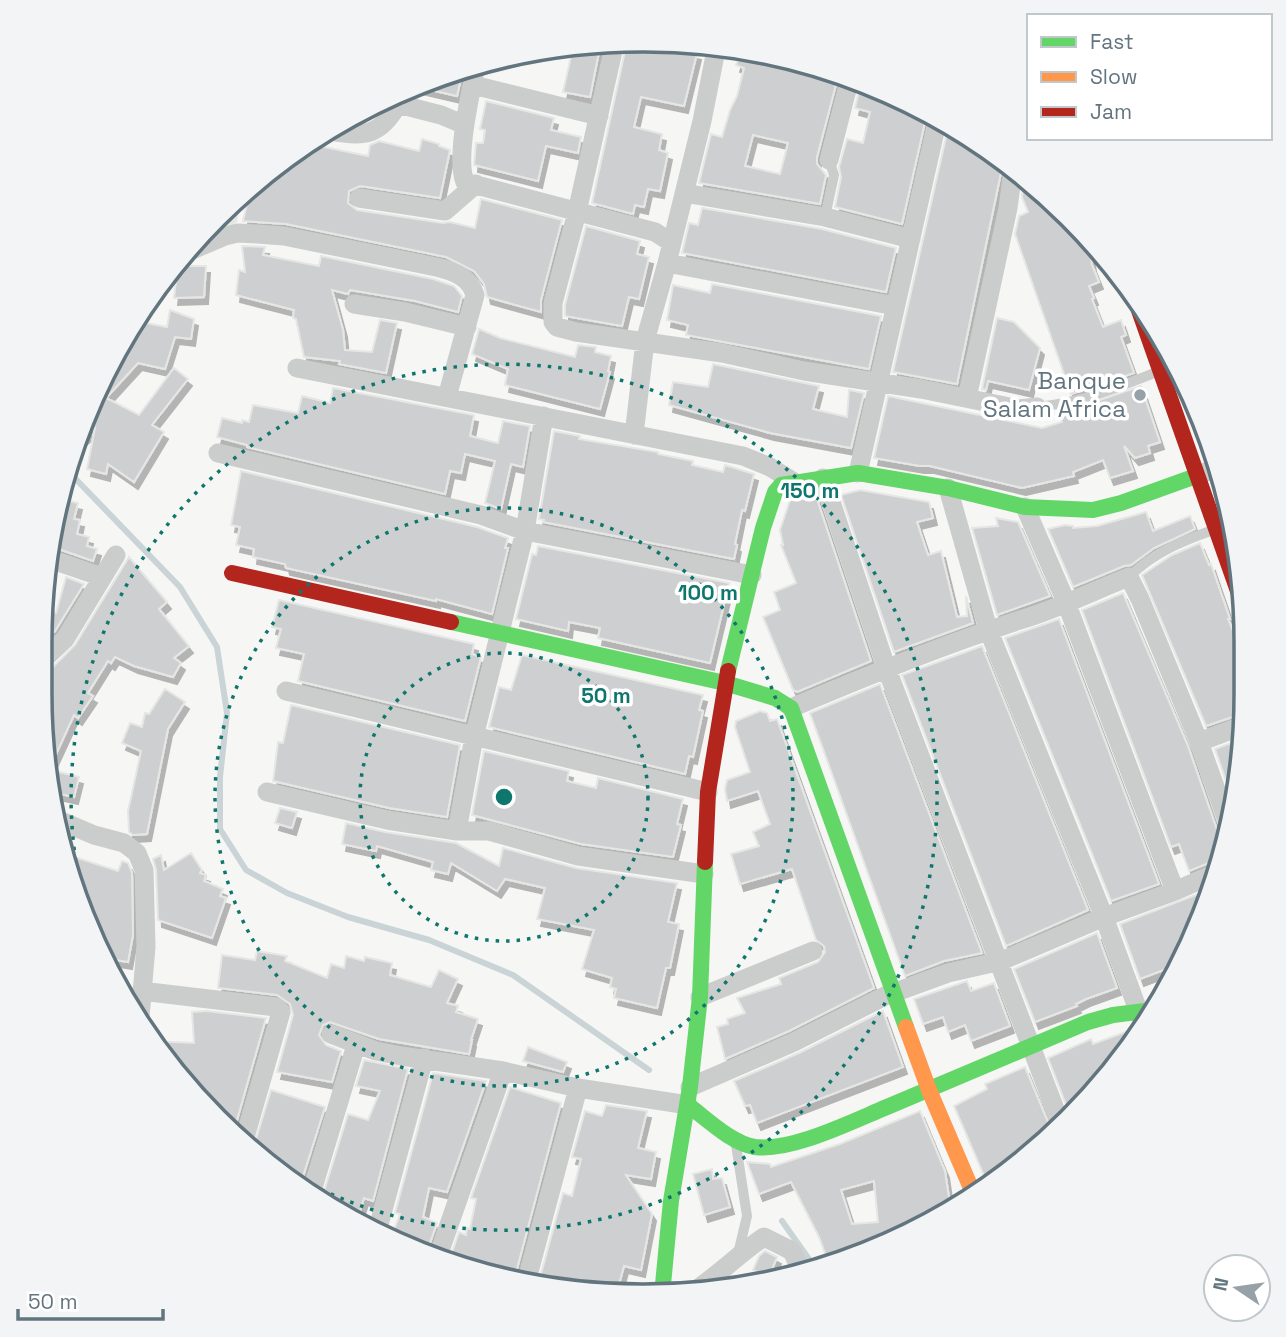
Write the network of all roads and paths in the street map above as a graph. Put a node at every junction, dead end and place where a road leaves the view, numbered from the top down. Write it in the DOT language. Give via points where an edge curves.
graph roads {
  1 [pos="612,54"];
  2 [pos="715,57"];
  3 [pos="474,78"];
  4 [pos="473,85"];
  5 [pos="847,89"];
  6 [pos="406,102"];
  7 [pos="394,108"];
  8 [pos="599,116"];
  9 [pos="465,125"];
  10 [pos="936,131"];
  11 [pos="347,132"];
  12 [pos="829,160"];
  13 [pos="1011,182"];
  14 [pos="476,184"];
  15 [pos="684,192"];
  16 [pos="359,198"];
  17 [pos="577,212"];
  18 [pos="825,217"];
  19 [pos="911,239"];
  20 [pos="672,243"];
  21 [pos="208,245"];
  22 [pos="667,263"];
  23 [pos="354,304"];
  24 [pos="895,306"];
  25 [pos="467,327"];
  26 [pos="1149,340"];
  27 [pos="645,341"];
  28 [pos="297,368"];
  29 [pos="1160,371"];
  30 [pos="878,383"];
  31 [pos="447,397"];
  32 [pos="967,398"];
  33 [pos="1037,407"];
  34 [pos="544,416"];
  35 [pos="634,435"];
  36 [pos="218,453"];
  37 [pos="1207,471"];
  38 [pos="858,473"];
  39 [pos="1196,476"];
  40 [pos="823,478"];
  41 [pos="794,482"];
  42 [pos="948,488"];
  43 [pos="1025,507"];
  44 [pos="1215,529"];
  45 [pos="525,531"];
  46 [pos="116,555"];
  47 [pos="59,562"];
  48 [pos="1228,563"];
  49 [pos="232,573"];
  50 [pos="752,575"];
  51 [pos="1129,576"];
  52 [pos="102,577"];
  53 [pos="1066,602"];
  54 [pos="988,629"];
  55 [pos="502,633"];
  56 [pos="52,651"];
  57 [pos="886,667"];
  58 [pos="725,683"];
  59 [pos="286,691"];
  60 [pos="791,708"];
  61 [pos="1232,729"];
  62 [pos="474,737"];
  63 [pos="1199,742"];
  64 [pos="267,792"];
  65 [pos="708,792"];
  66 [pos="1222,807"];
  67 [pos="67,824"];
  68 [pos="457,831"];
  69 [pos="704,874"];
  70 [pos="1204,878"];
  71 [pos="1175,891"];
  72 [pos="1104,917"];
  73 [pos="813,951"];
  74 [pos="1000,961"];
  75 [pos="141,991"];
  76 [pos="896,993"];
  77 [pos="700,997"];
  78 [pos="141,1003"];
  79 [pos="1142,1008"];
  80 [pos="1138,1015"];
  81 [pos="331,1034"];
  82 [pos="356,1045"];
  83 [pos="1032,1046"];
  84 [pos="424,1058"];
  85 [pos="503,1071"];
  86 [pos="578,1088"];
  87 [pos="929,1090"];
  88 [pos="689,1096"];
  89 [pos="1058,1115"];
  90 [pos="247,1131"];
  91 [pos="736,1138"];
  92 [pos="314,1184"];
  93 [pos="970,1186"];
  94 [pos="380,1223"];
  95 [pos="441,1249"];
  96 [pos="737,1254"];
  97 [pos="798,1263"];
  98 [pos="529,1273"];
  99 [pos="710,1280"];
  100 [pos="663,1283"];
  1 -- 8 [label="street"];
  2 -- 15 [label="street"];
  3 -- 4 [label="street"];
  4 -- 8 [label="street"];
  4 -- 9 [label="street"];
  5 -- 12 [label="street"];
  6 -- 9 [label="street"];
  7 -- 11 [label="street" via="380,128 365,134"];
  8 -- 17 [label="street"];
  9 -- 14 [label="street" via="463,179"];
  10 -- 19 [label="street"];
  12 -- 18 [label="lane" via="834,175"];
  13 -- 32 [label="street"];
  14 -- 16 [label="street" via="446,211"];
  14 -- 17 [label="street"];
  15 -- 18 [label="street"];
  15 -- 20 [label="street"];
  17 -- 20 [label="street" via="655,232"];
  17 -- 27 [label="street" via="553,303 553,322 565,330"];
  18 -- 19 [label="street"];
  19 -- 24 [label="street"];
  20 -- 22 [label="street"];
  21 -- 25 [label="street" via="238,233 284,236 448,270 472,287 475,295"];
  22 -- 24 [label="street"];
  22 -- 27 [label="street"];
  23 -- 25 [label="street"];
  24 -- 30 [label="street"];
  25 -- 31 [label="street"];
  26 -- 29 [label="street"];
  27 -- 30 [label="street"];
  27 -- 35 [label="street"];
  28 -- 31 [label="street"];
  29 -- 33 [label="lane" via="1097,396"];
  29 -- 39 [label="street"];
  30 -- 32 [label="street"];
  30 -- 38 [label="street"];
  31 -- 34 [label="street"];
  32 -- 33 [label="street"];
  34 -- 35 [label="street"];
  34 -- 45 [label="street"];
  35 -- 41 [label="street" via="743,456"];
  36 -- 45 [label="street" via="481,515"];
  37 -- 39 [label="street"];
  38 -- 40 [label="street"];
  38 -- 42 [label="street"];
  39 -- 43 [label="street" via="1093,510"];
  39 -- 44 [label="street"];
  40 -- 41 [label="street"];
  40 -- 57 [label="street"];
  41 -- 50 [label="street" via="775,492"];
  42 -- 43 [label="street"];
  42 -- 54 [label="street"];
  43 -- 53 [label="street"];
  44 -- 48 [label="street"];
  44 -- 51 [label="lane" via="1175,544"];
  45 -- 50 [label="street"];
  45 -- 55 [label="street"];
  46 -- 52 [label="street"];
  47 -- 52 [label="street"];
  49 -- 55 [label="street"];
  50 -- 58 [label="street"];
  51 -- 53 [label="street"];
  51 -- 63 [label="street"];
  52 -- 56 [label="street" via="65,639"];
  53 -- 54 [label="street"];
  53 -- 71 [label="street"];
  54 -- 57 [label="street"];
  54 -- 72 [label="street"];
  55 -- 58 [label="street"];
  55 -- 62 [label="street"];
  57 -- 60 [label="street"];
  57 -- 74 [label="street"];
  58 -- 60 [label="street" via="775,698"];
  58 -- 65 [label="street"];
  59 -- 62 [label="street"];
  60 -- 76 [label="street"];
  61 -- 63 [label="street"];
  62 -- 65 [label="street"];
  62 -- 68 [label="street"];
  63 -- 66 [label="street"];
  64 -- 68 [label="street"];
  65 -- 69 [label="street"];
  67 -- 75 [label="street" via="124,843 137,853 144,870 146,947"];
  68 -- 69 [label="street" via="489,831 578,856"];
  69 -- 77 [label="street"];
  70 -- 71 [label="street"];
  71 -- 72 [label="street"];
  72 -- 74 [label="street"];
  72 -- 79 [label="street"];
  73 -- 77 [label="street"];
  74 -- 76 [label="street" via="948,973"];
  74 -- 83 [label="street"];
  75 -- 78 [label="street"];
  75 -- 90 [label="street" via="276,1007 281,1012"];
  76 -- 87 [label="street"];
  76 -- 88 [label="street"];
  77 -- 88 [label="street"];
  80 -- 83 [label="street" via="1088,1022"];
  81 -- 82 [label="street"];
  82 -- 84 [label="street"];
  82 -- 92 [label="street"];
  83 -- 87 [label="street"];
  83 -- 89 [label="street"];
  84 -- 85 [label="street"];
  84 -- 94 [label="street"];
  85 -- 86 [label="street"];
  85 -- 95 [label="street"];
  86 -- 88 [label="street"];
  86 -- 98 [label="street"];
  87 -- 91 [label="street" via="772,1147"];
  87 -- 93 [label="street"];
  88 -- 91 [label="street"];
  88 -- 100 [label="street"];
  91 -- 96 [label="lane" via="747,1216"];
  96 -- 97 [label="street" via="764,1237 792,1251"];
  96 -- 99 [label="street"];
}
